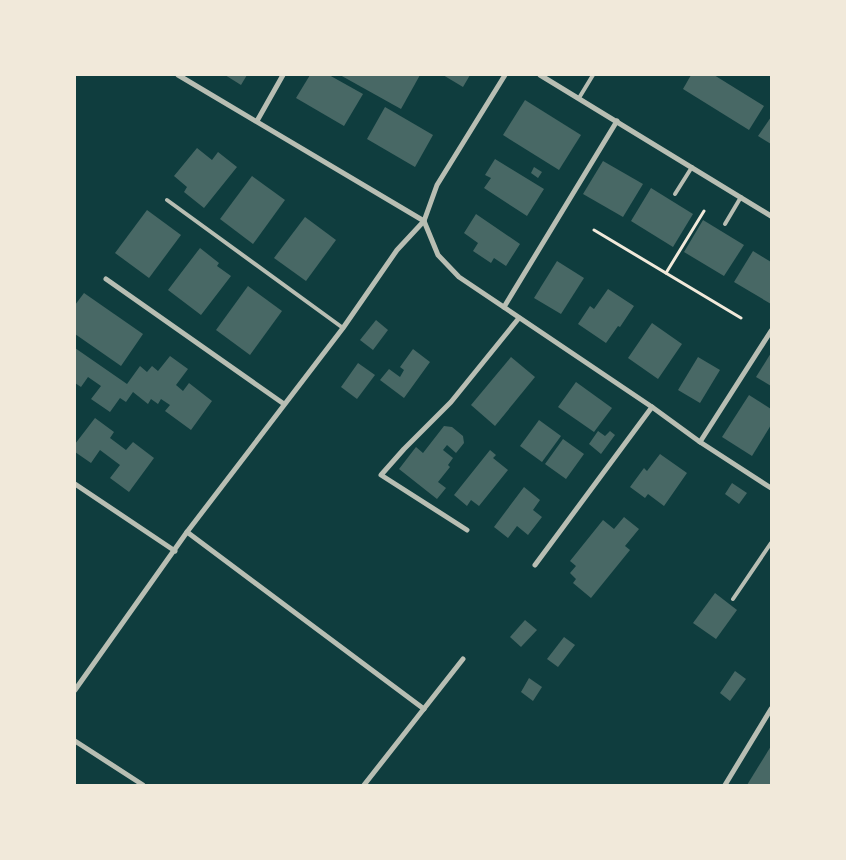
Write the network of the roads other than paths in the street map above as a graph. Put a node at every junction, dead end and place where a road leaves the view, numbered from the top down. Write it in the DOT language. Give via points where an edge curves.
graph roads {
  1 [pos="178,75"];
  2 [pos="283,75"];
  3 [pos="505,75"];
  4 [pos="540,75"];
  5 [pos="594,75"];
  6 [pos="579,98"];
  7 [pos="257,121"];
  8 [pos="617,121"];
  9 [pos="692,167"];
  10 [pos="675,194"];
  11 [pos="742,197"];
  12 [pos="167,200"];
  13 [pos="771,216"];
  14 [pos="424,221"];
  15 [pos="725,224"];
  16 [pos="106,279"];
  17 [pos="504,307"];
  18 [pos="519,318"];
  19 [pos="343,328"];
  20 [pos="771,332"];
  21 [pos="284,404"];
  22 [pos="652,407"];
  23 [pos="700,442"];
  24 [pos="75,484"];
  25 [pos="771,488"];
  26 [pos="467,530"];
  27 [pos="187,532"];
  28 [pos="771,543"];
  29 [pos="175,551"];
  30 [pos="535,565"];
  31 [pos="732,599"];
  32 [pos="463,659"];
  33 [pos="75,690"];
  34 [pos="424,709"];
  35 [pos="771,709"];
  36 [pos="75,741"];
  37 [pos="143,785"];
  38 [pos="364,785"];
  39 [pos="725,785"];
  1 -- 7 [label="street"];
  2 -- 7 [label="street"];
  3 -- 14 [label="street" via="438,185"];
  4 -- 6 [label="street"];
  5 -- 6 [label="lane"];
  6 -- 8 [label="street"];
  7 -- 14 [label="street"];
  8 -- 9 [label="street"];
  8 -- 17 [label="street"];
  9 -- 10 [label="lane"];
  9 -- 11 [label="street"];
  11 -- 13 [label="street"];
  11 -- 15 [label="lane"];
  12 -- 19 [label="lane"];
  14 -- 17 [label="street" via="438,255 459,277"];
  14 -- 19 [label="street" via="397,250"];
  16 -- 21 [label="street"];
  17 -- 18 [label="street"];
  18 -- 22 [label="street"];
  18 -- 26 [label="street" via="451,402 381,475"];
  19 -- 21 [label="street"];
  20 -- 23 [label="street"];
  21 -- 27 [label="street"];
  22 -- 23 [label="street"];
  22 -- 30 [label="street"];
  23 -- 25 [label="street"];
  24 -- 29 [label="street"];
  27 -- 29 [label="street"];
  27 -- 34 [label="street"];
  28 -- 31 [label="lane"];
  29 -- 33 [label="street"];
  32 -- 34 [label="street"];
  34 -- 38 [label="street"];
  35 -- 39 [label="street"];
  36 -- 37 [label="street"];
}
